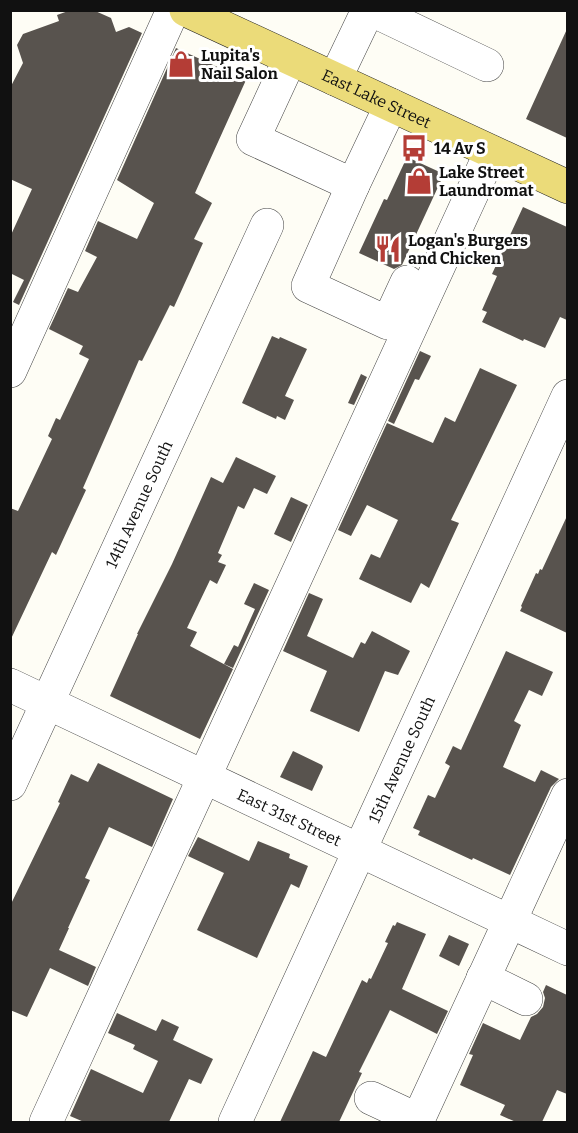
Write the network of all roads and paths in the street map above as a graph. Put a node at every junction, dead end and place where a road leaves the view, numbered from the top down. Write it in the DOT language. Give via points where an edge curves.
graph roads {
  1 [pos="173,10"];
  2 [pos="186,10"];
  3 [pos="370,10"];
  4 [pos="291,59"];
  5 [pos="487,64"];
  6 [pos="335,79"];
  7 [pos="391,105"];
  8 [pos="481,148"];
  9 [pos="353,185"];
  10 [pos="567,187"];
  11 [pos="267,225"];
  12 [pos="10,371"];
  13 [pos="567,396"];
  14 [pos="10,685"];
  15 [pos="47,702"];
  16 [pos="204,775"];
  17 [pos="10,784"];
  18 [pos="567,795"];
  19 [pos="360,851"];
  20 [pos="509,922"];
  21 [pos="567,949"];
  22 [pos="483,978"];
  23 [pos="526,999"];
  24 [pos="371,1098"];
  25 [pos="418,1121"];
  26 [pos="46,1122"];
  27 [pos="236,1122"];
  1 -- 12 [label="street"];
  2 -- 4 [label="main road, East Lake Street"];
  3 -- 5 [label="street"];
  3 -- 6 [label="street"];
  4 -- 6 [label="main road, East Lake Street"];
  4 -- 9 [label="street" via="253,140"];
  6 -- 7 [label="main road, East Lake Street"];
  7 -- 8 [label="main road, East Lake Street"];
  7 -- 9 [label="street"];
  8 -- 9 [label="street" via="388,323 308,286"];
  8 -- 10 [label="main road, East Lake Street"];
  8 -- 16 [label="street"];
  11 -- 15 [label="street, 14th Avenue South"];
  13 -- 19 [label="street, 15th Avenue South"];
  14 -- 15 [label="street, East 31st Street"];
  15 -- 16 [label="street, East 31st Street"];
  15 -- 17 [label="street, 14th Avenue South"];
  16 -- 19 [label="street, East 31st Street"];
  16 -- 26 [label="street"];
  18 -- 20 [label="street"];
  19 -- 20 [label="street, East 31st Street"];
  19 -- 27 [label="street, 15th Avenue South"];
  20 -- 21 [label="street, East 31st Street"];
  20 -- 22 [label="street"];
  22 -- 23 [label="street"];
  22 -- 25 [label="street"];
  24 -- 25 [label="street"];
}
